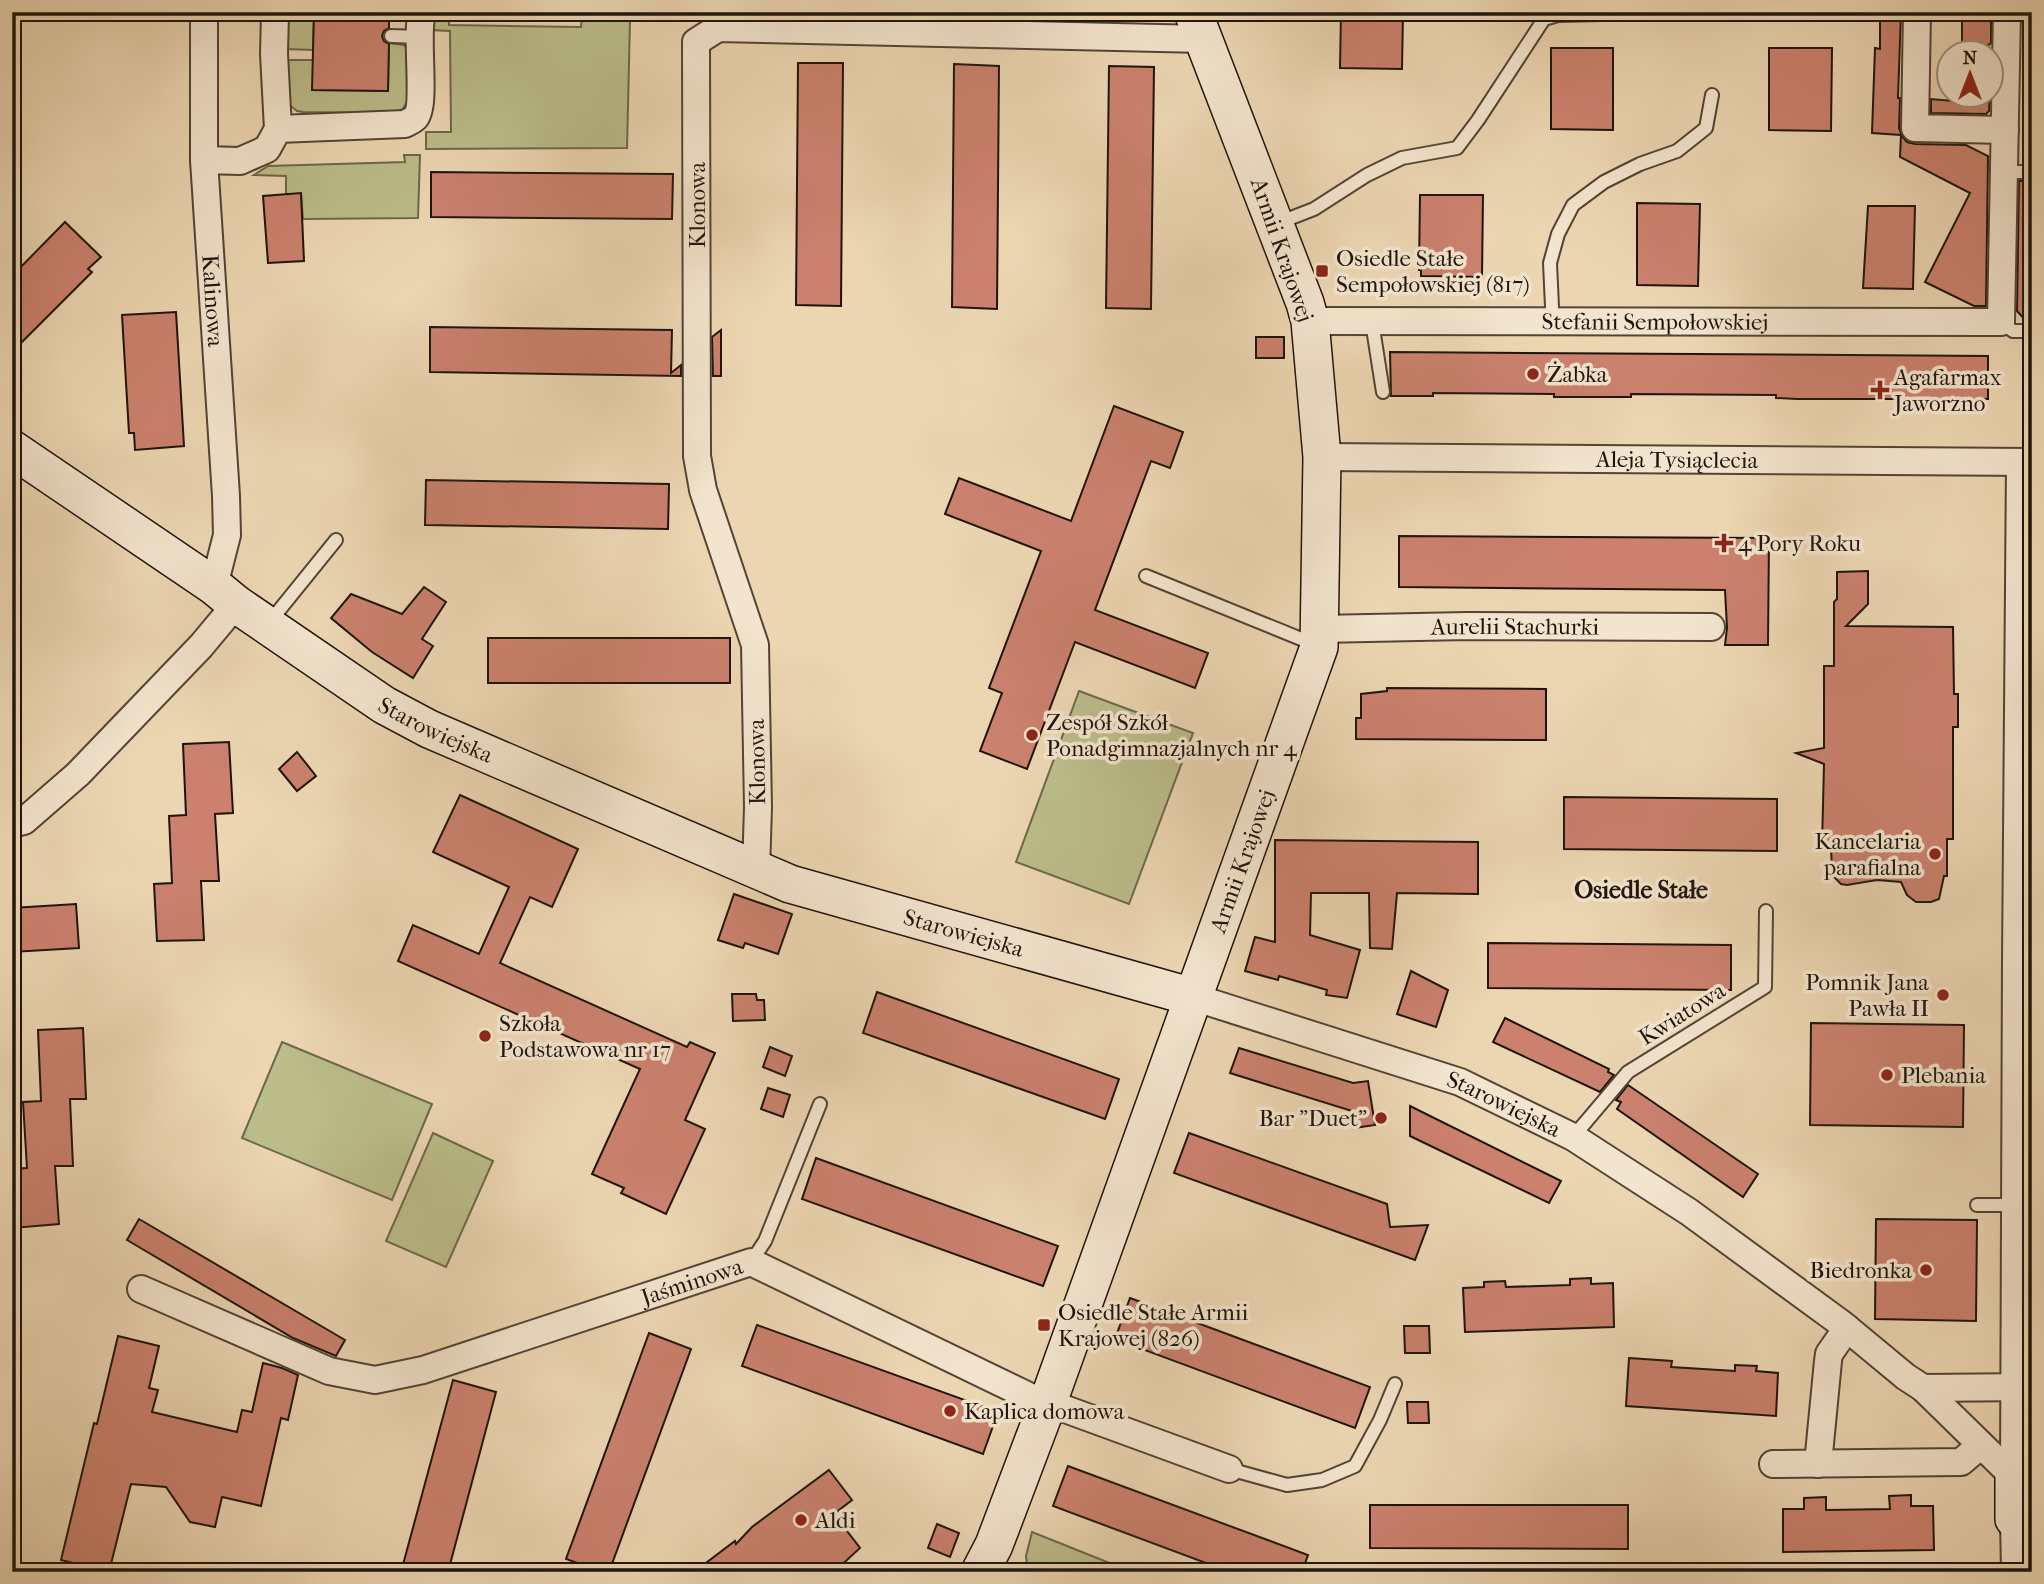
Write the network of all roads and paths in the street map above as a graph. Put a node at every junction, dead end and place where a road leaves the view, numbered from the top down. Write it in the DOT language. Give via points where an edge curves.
graph roads {
  1 [pos="204,12"];
  2 [pos="275,12"];
  3 [pos="1917,12"];
  4 [pos="2007,12"];
  5 [pos="1604,14"];
  6 [pos="1199,20"];
  7 [pos="420,24"];
  8 [pos="391,36"];
  9 [pos="1712,95"];
  10 [pos="278,130"];
  11 [pos="2005,130"];
  12 [pos="205,160"];
  13 [pos="2003,172"];
  14 [pos="2032,172"];
  15 [pos="1275,225"];
  16 [pos="1310,321"];
  17 [pos="1371,322"];
  18 [pos="1550,322"];
  19 [pos="2001,322"];
  20 [pos="2032,331"];
  21 [pos="1382,392"];
  22 [pos="12,449"];
  23 [pos="1322,457"];
  24 [pos="2026,462"];
  25 [pos="336,540"];
  26 [pos="1146,576"];
  27 [pos="225,595"];
  28 [pos="267,625"];
  29 [pos="1712,627"];
  30 [pos="1319,638"];
  31 [pos="12,824"];
  32 [pos="756,871"];
  33 [pos="1766,911"];
  34 [pos="1193,997"];
  35 [pos="2024,1008"];
  36 [pos="820,1104"];
  37 [pos="1573,1137"];
  38 [pos="1977,1205"];
  39 [pos="2014,1205"];
  40 [pos="751,1262"];
  41 [pos="141,1289"];
  42 [pos="1847,1328"];
  43 [pos="1395,1384"];
  44 [pos="2022,1387"];
  45 [pos="1923,1388"];
  46 [pos="1047,1405"];
  47 [pos="1981,1445"];
  48 [pos="1773,1464"];
  49 [pos="1818,1464"];
  50 [pos="1229,1469"];
  51 [pos="2014,1477"];
  52 [pos="2014,1519"];
  53 [pos="981,1572"];
  54 [pos="2015,1572"];
  1 -- 12 [label="street, Kalinowa"];
  2 -- 10 [label="street"];
  3 -- 11 [label="street" via="1915,128"];
  4 -- 11 [label="street"];
  5 -- 15 [label="lane" via="1544,19 1457,148 1402,158 1314,209"];
  6 -- 15 [label="street, Armii Krajowej"];
  6 -- 32 [label="street, Klonowa" via="718,28 696,42 697,456 703,490 755,645"];
  7 -- 8 [label="lane"];
  7 -- 10 [label="street" via="420,106 415,118 405,124"];
  9 -- 18 [label="lane" via="1706,128 1677,151 1604,182 1573,205 1550,263"];
  10 -- 12 [label="street" via="267,149 240,161"];
  11 -- 13 [label="street"];
  12 -- 27 [label="street, Kalinowa" via="226,496"];
  13 -- 14 [label="lane"];
  13 -- 19 [label="street"];
  15 -- 16 [label="street, Armii Krajowej"];
  16 -- 17 [label="street, Stefanii Sempołowskiej"];
  16 -- 23 [label="street, Armii Krajowej"];
  17 -- 18 [label="street, Stefanii Sempołowskiej"];
  17 -- 21 [label="lane"];
  18 -- 19 [label="street, Stefanii Sempołowskiej"];
  19 -- 20 [label="lane" via="2013,331"];
  22 -- 27 [label="street, Starowiejska"];
  23 -- 24 [label="street, Aleja Tysiąclecia"];
  23 -- 30 [label="street, Armii Krajowej"];
  24 -- 35 [label="street"];
  25 -- 28 [label="lane"];
  26 -- 30 [label="lane"];
  27 -- 28 [label="street, Starowiejska"];
  27 -- 31 [label="street, Kalinowa" via="201,646 78,774 24,821"];
  28 -- 32 [label="street, Starowiejska" via="384,705 429,729"];
  29 -- 30 [label="street, Aurelii Stachurki" via="1480,626"];
  30 -- 34 [label="street, Armii Krajowej"];
  32 -- 34 [label="street, Starowiejska"];
  33 -- 37 [label="lane, Kwiatowa" via="1765,987 1628,1072"];
  34 -- 37 [label="street, Starowiejska" via="1460,1082"];
  34 -- 46 [label="street, Armii Krajowej"];
  35 -- 39 [label="street"];
  36 -- 40 [label="lane" via="765,1241"];
  37 -- 42 [label="street, Starowiejska" via="1689,1212"];
  38 -- 39 [label="lane"];
  39 -- 44 [label="street"];
  40 -- 41 [label="street, Jaśminowa" via="423,1370 374,1380 329,1371"];
  40 -- 46 [label="street, Jaśminowa"];
  42 -- 45 [label="street, Starowiejska"];
  42 -- 49 [label="street" via="1829,1354"];
  43 -- 50 [label="lane" via="1355,1466 1322,1480 1287,1485"];
  44 -- 45 [label="street"];
  44 -- 51 [label="street"];
  45 -- 47 [label="street, Starowiejska"];
  46 -- 50 [label="street, Jaśminowa"];
  46 -- 53 [label="street, Armii Krajowej"];
  47 -- 49 [label="street" via="1961,1462"];
  47 -- 51 [label="street, Starowiejska"];
  48 -- 49 [label="street"];
  51 -- 52 [label="street"];
  52 -- 54 [label="street"];
}
